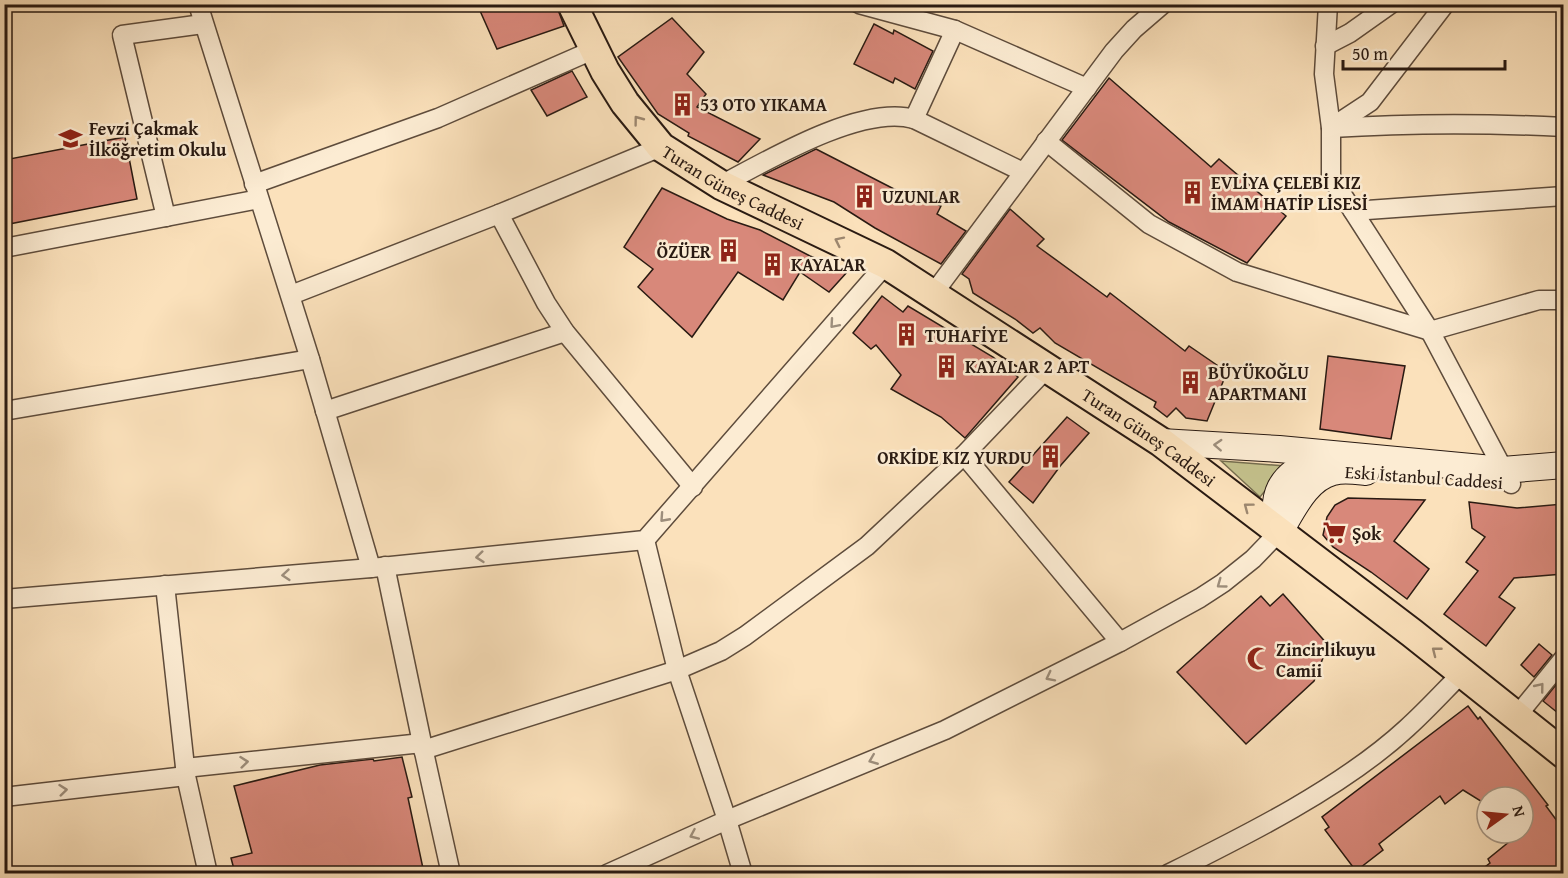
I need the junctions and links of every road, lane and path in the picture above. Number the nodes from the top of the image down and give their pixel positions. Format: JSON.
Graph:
{"nodes":[{"id":1,"x":198,"y":4,"type":"edge"},
{"id":2,"x":572,"y":4,"type":"edge"},
{"id":3,"x":859,"y":4,"type":"edge"},
{"id":4,"x":1163,"y":4,"type":"edge"},
{"id":5,"x":1328,"y":4,"type":"edge"},
{"id":6,"x":1391,"y":4,"type":"edge"},
{"id":7,"x":1445,"y":4,"type":"edge"},
{"id":8,"x":203,"y":24,"type":"junction"},
{"id":9,"x":955,"y":30,"type":"junction"},
{"id":10,"x":1325,"y":46,"type":"junction"},
{"id":11,"x":593,"y":50,"type":"junction"},
{"id":12,"x":1087,"y":88,"type":"junction"},
{"id":13,"x":914,"y":118,"type":"junction"},
{"id":14,"x":1563,"y":127,"type":"edge"},
{"id":15,"x":1330,"y":128,"type":"junction"},
{"id":16,"x":1046,"y":141,"type":"junction"},
{"id":17,"x":661,"y":147,"type":"junction"},
{"id":18,"x":1023,"y":172,"type":"junction"},
{"id":19,"x":721,"y":185,"type":"junction"},
{"id":20,"x":256,"y":192,"type":"junction"},
{"id":21,"x":1563,"y":196,"type":"edge"},
{"id":22,"x":1353,"y":211,"type":"junction"},
{"id":23,"x":499,"y":214,"type":"junction"},
{"id":24,"x":166,"y":217,"type":"junction"},
{"id":25,"x":4,"y":248,"type":"edge"},
{"id":26,"x":886,"y":264,"type":"junction"},
{"id":27,"x":933,"y":294,"type":"junction"},
{"id":28,"x":291,"y":295,"type":"junction"},
{"id":29,"x":1563,"y":300,"type":"edge"},
{"id":30,"x":1430,"y":331,"type":"junction"},
{"id":31,"x":565,"y":332,"type":"junction"},
{"id":32,"x":310,"y":359,"type":"junction"},
{"id":33,"x":1048,"y":367,"type":"junction"},
{"id":34,"x":4,"y":411,"type":"edge"},
{"id":35,"x":325,"y":411,"type":"junction"},
{"id":36,"x":1161,"y":442,"type":"junction"},
{"id":37,"x":1335,"y":454,"type":"junction"},
{"id":38,"x":964,"y":455,"type":"junction"},
{"id":39,"x":1563,"y":465,"type":"edge"},
{"id":40,"x":1507,"y":477,"type":"junction"},
{"id":41,"x":1563,"y":480,"type":"edge"},
{"id":42,"x":693,"y":487,"type":"junction"},
{"id":43,"x":1280,"y":531,"type":"junction"},
{"id":44,"x":645,"y":540,"type":"junction"},
{"id":45,"x":378,"y":567,"type":"junction"},
{"id":46,"x":165,"y":585,"type":"junction"},
{"id":47,"x":4,"y":599,"type":"edge"},
{"id":48,"x":1120,"y":642,"type":"junction"},
{"id":49,"x":1563,"y":658,"type":"edge"},
{"id":50,"x":677,"y":670,"type":"junction"},
{"id":51,"x":1463,"y":672,"type":"junction"},
{"id":52,"x":1516,"y":717,"type":"junction"},
{"id":53,"x":422,"y":746,"type":"junction"},
{"id":54,"x":1560,"y":754,"type":"edge"},
{"id":55,"x":186,"y":772,"type":"junction"},
{"id":56,"x":4,"y":797,"type":"edge"},
{"id":57,"x":727,"y":820,"type":"junction"},
{"id":58,"x":208,"y":873,"type":"edge"},
{"id":59,"x":451,"y":873,"type":"edge"},
{"id":60,"x":607,"y":873,"type":"edge"},
{"id":61,"x":743,"y":873,"type":"edge"},
{"id":62,"x":1168,"y":873,"type":"edge"}],
"edges":[{"from":1,"to":8,"type":"street"},
{"from":2,"to":11,"type":"main road","name":"Turan Güneş Caddesi"},
{"from":3,"to":9,"type":"street"},
{"from":4,"to":12,"type":"street"},
{"from":5,"to":10,"type":"street"},
{"from":6,"to":10,"type":"street"},
{"from":7,"to":15,"type":"street"},
{"from":8,"to":20,"type":"street"},
{"from":8,"to":24,"type":"street"},
{"from":9,"to":12,"type":"street"},
{"from":9,"to":13,"type":"street"},
{"from":10,"to":15,"type":"street"},
{"from":17,"to":11,"type":"main road","name":"Turan Güneş Caddesi","one_way":true},
{"from":11,"to":20,"type":"street"},
{"from":12,"to":16,"type":"street"},
{"from":13,"to":18,"type":"street"},
{"from":13,"to":19,"type":"street"},
{"from":14,"to":15,"type":"street"},
{"from":15,"to":22,"type":"street"},
{"from":16,"to":18,"type":"street"},
{"from":16,"to":30,"type":"street"},
{"from":17,"to":19,"type":"main road","name":"Turan Güneş Caddesi"},
{"from":17,"to":23,"type":"street"},
{"from":18,"to":27,"type":"street"},
{"from":26,"to":19,"type":"main road","name":"Turan Güneş Caddesi","one_way":true},
{"from":20,"to":24,"type":"street"},
{"from":20,"to":28,"type":"street"},
{"from":21,"to":22,"type":"street"},
{"from":22,"to":30,"type":"street"},
{"from":23,"to":28,"type":"street"},
{"from":23,"to":31,"type":"street"},
{"from":24,"to":25,"type":"street"},
{"from":26,"to":27,"type":"main road","name":"Turan Güneş Caddesi"},
{"from":26,"to":42,"type":"street","one_way":true},
{"from":27,"to":33,"type":"main road","name":"Turan Güneş Caddesi"},
{"from":28,"to":32,"type":"street"},
{"from":29,"to":30,"type":"street"},
{"from":30,"to":40,"type":"street"},
{"from":31,"to":35,"type":"street"},
{"from":31,"to":42,"type":"street"},
{"from":32,"to":34,"type":"street"},
{"from":32,"to":35,"type":"street"},
{"from":33,"to":36,"type":"main road","name":"Turan Güneş Caddesi"},
{"from":33,"to":38,"type":"street"},
{"from":35,"to":45,"type":"street"},
{"from":37,"to":36,"type":"main road","name":"Eski İstanbul Caddesi","one_way":true},
{"from":43,"to":36,"type":"main road","name":"Turan Güneş Caddesi","one_way":true},
{"from":37,"to":40,"type":"main road","name":"Eski İstanbul Caddesi"},
{"from":37,"to":43,"type":"main road","name":"Eski İstanbul Caddesi"},
{"from":38,"to":48,"type":"street"},
{"from":38,"to":50,"type":"street"},
{"from":39,"to":40,"type":"main road","name":"Eski İstanbul Caddesi"},
{"from":40,"to":41,"type":"main road","name":"Eski İstanbul Caddesi"},
{"from":40,"to":43,"type":"main road","name":"Eski İstanbul Caddesi"},
{"from":42,"to":44,"type":"street","one_way":true},
{"from":43,"to":48,"type":"street","one_way":true},
{"from":51,"to":43,"type":"main road","name":"Turan Güneş Caddesi","one_way":true},
{"from":44,"to":45,"type":"street","one_way":true},
{"from":44,"to":50,"type":"street"},
{"from":45,"to":46,"type":"street","one_way":true},
{"from":45,"to":53,"type":"street"},
{"from":46,"to":47,"type":"street"},
{"from":46,"to":55,"type":"street"},
{"from":48,"to":57,"type":"street","one_way":true},
{"from":52,"to":49,"type":"street","one_way":true},
{"from":50,"to":53,"type":"street"},
{"from":50,"to":57,"type":"street"},
{"from":51,"to":52,"type":"main road","name":"Turan Güneş Caddesi"},
{"from":51,"to":62,"type":"street"},
{"from":52,"to":54,"type":"main road","name":"Turan Güneş Caddesi"},
{"from":55,"to":53,"type":"street","one_way":true},
{"from":53,"to":59,"type":"street"},
{"from":56,"to":55,"type":"street","one_way":true},
{"from":55,"to":58,"type":"street"},
{"from":57,"to":60,"type":"street","one_way":true},
{"from":57,"to":61,"type":"street"}]}
